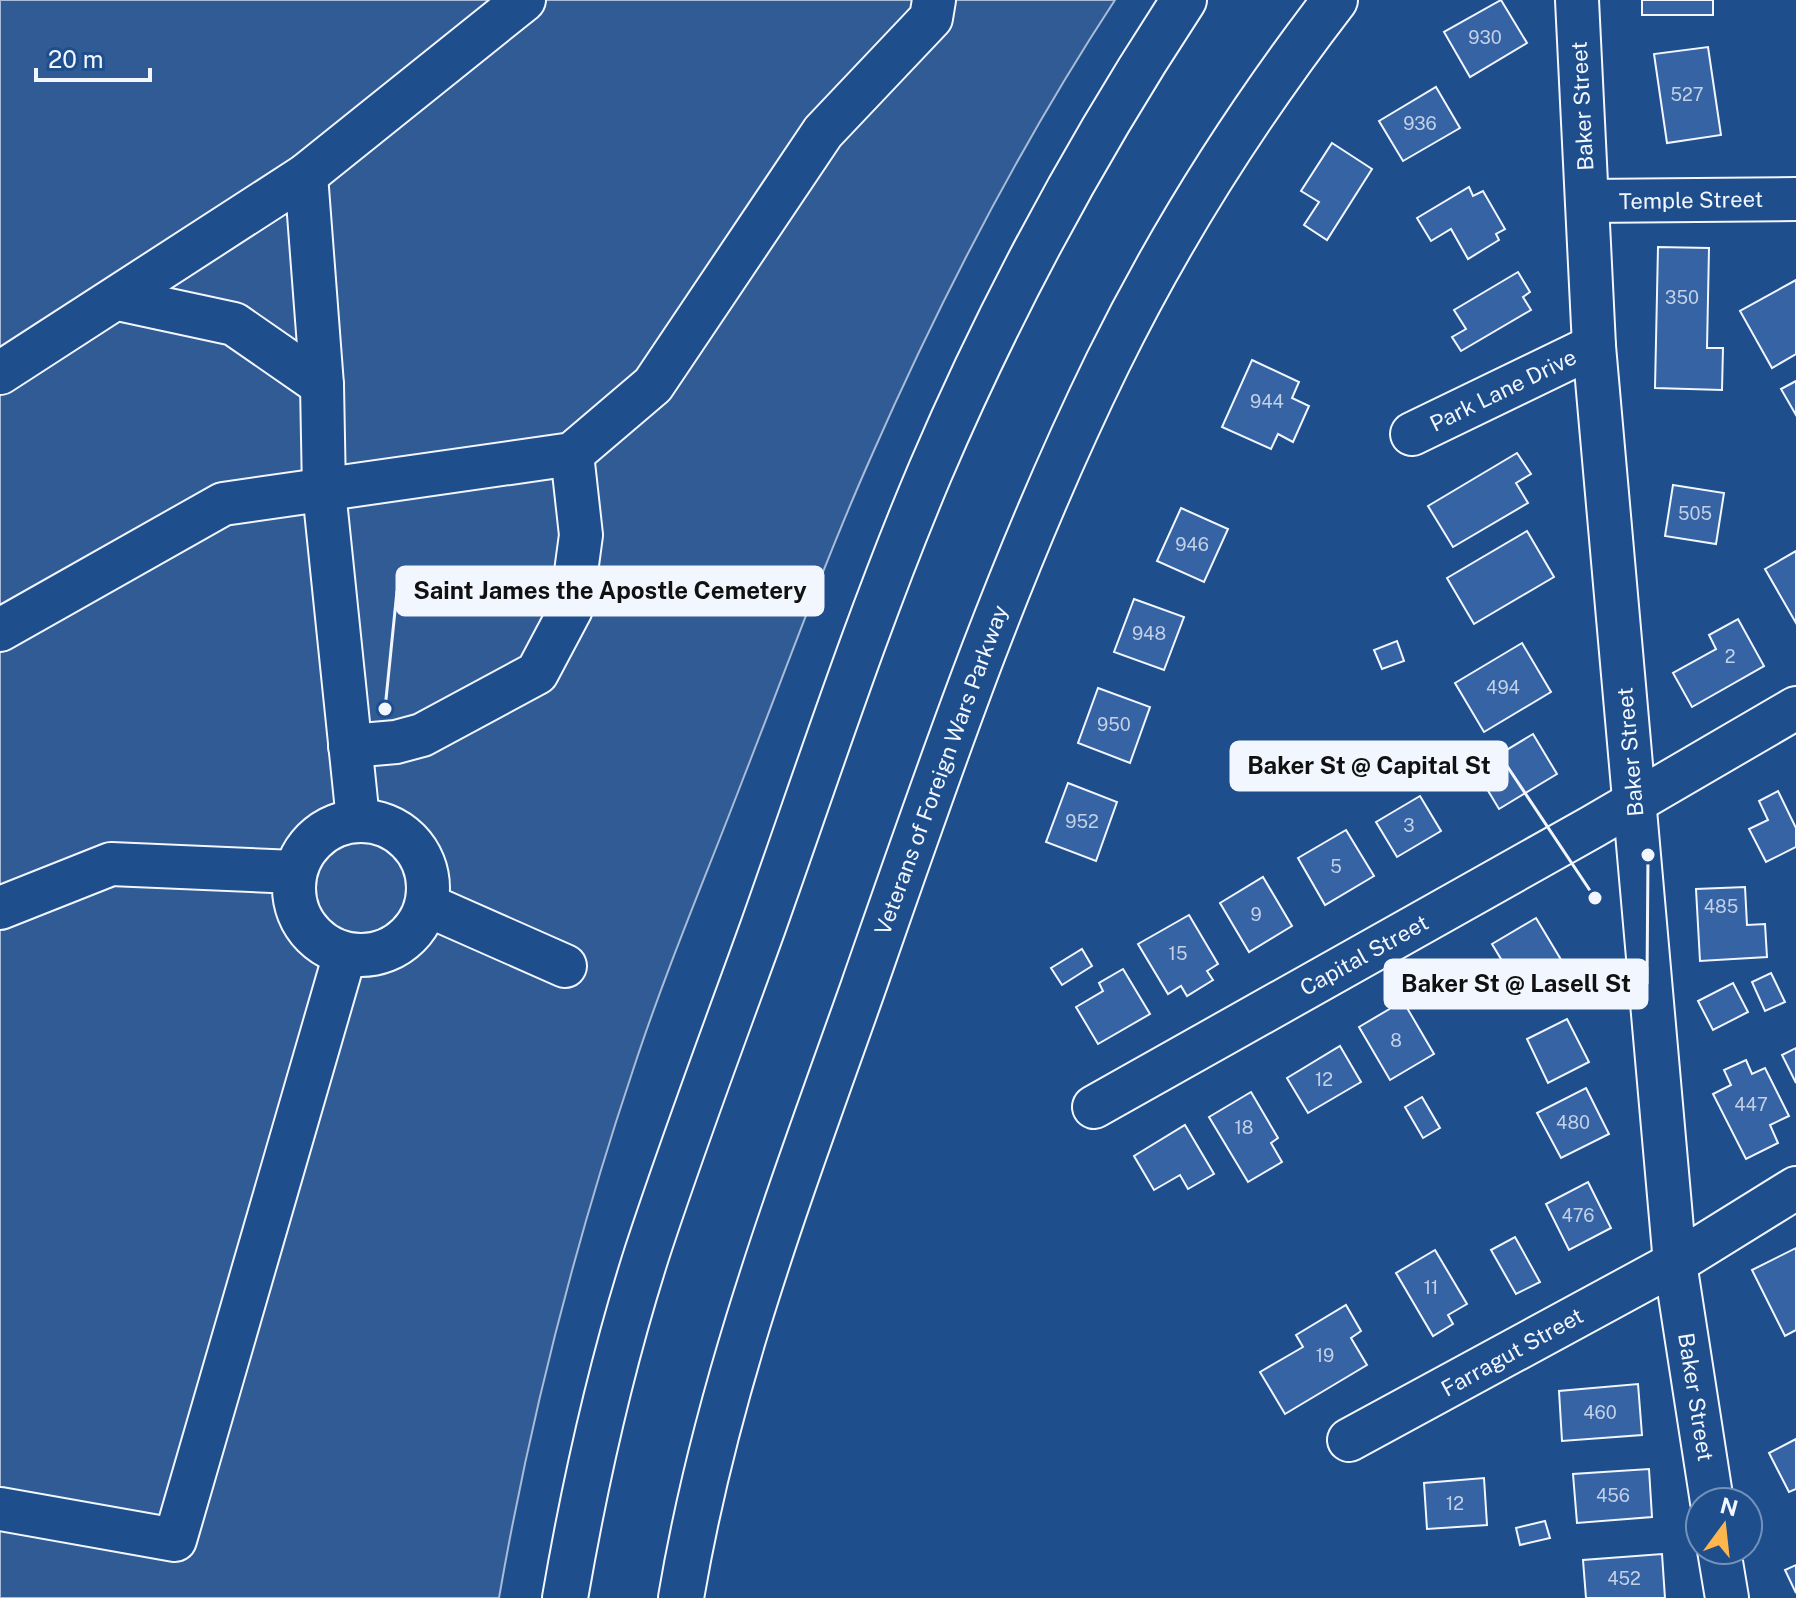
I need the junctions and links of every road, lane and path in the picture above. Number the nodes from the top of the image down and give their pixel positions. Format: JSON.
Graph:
{"nodes":[{"id":1,"x":524,"y":0,"type":"edge"},
{"id":2,"x":934,"y":0,"type":"edge"},
{"id":3,"x":1184,"y":0,"type":"edge"},
{"id":4,"x":1335,"y":0,"type":"edge"},
{"id":5,"x":1577,"y":0,"type":"edge"},
{"id":6,"x":306,"y":175,"type":"junction"},
{"id":7,"x":1796,"y":199,"type":"edge"},
{"id":8,"x":1587,"y":201,"type":"junction"},
{"id":9,"x":118,"y":299,"type":"junction"},
{"id":10,"x":1594,"y":346,"type":"junction"},
{"id":11,"x":0,"y":373,"type":"edge"},
{"id":12,"x":322,"y":385,"type":"junction"},
{"id":13,"x":1412,"y":434,"type":"dead end"},
{"id":14,"x":572,"y":454,"type":"junction"},
{"id":15,"x":324,"y":491,"type":"junction"},
{"id":16,"x":0,"y":630,"type":"edge"},
{"id":17,"x":1796,"y":708,"type":"edge"},
{"id":18,"x":350,"y":746,"type":"junction"},
{"id":19,"x":1634,"y":802,"type":"junction"},
{"id":20,"x":358,"y":820,"type":"junction"},
{"id":21,"x":295,"y":872,"type":"junction"},
{"id":22,"x":427,"y":905,"type":"junction"},
{"id":23,"x":0,"y":908,"type":"edge"},
{"id":24,"x":345,"y":954,"type":"junction"},
{"id":25,"x":565,"y":966,"type":"dead end"},
{"id":26,"x":1094,"y":1107,"type":"dead end"},
{"id":27,"x":1796,"y":1188,"type":"edge"},
{"id":28,"x":1675,"y":1263,"type":"junction"},
{"id":29,"x":1349,"y":1440,"type":"dead end"},
{"id":30,"x":1710,"y":1486,"type":"edge"},
{"id":31,"x":0,"y":1509,"type":"edge"},
{"id":32,"x":1722,"y":1566,"type":"edge"},
{"id":33,"x":565,"y":1598,"type":"edge"},
{"id":34,"x":681,"y":1598,"type":"edge"},
{"id":35,"x":1727,"y":1598,"type":"edge"}],
"edges":[{"from":1,"to":6,"type":"street"},
{"from":2,"to":14,"type":"street"},
{"from":3,"to":33,"type":"highway"},
{"from":4,"to":34,"type":"highway","name":"Veterans of Foreign Wars Parkway"},
{"from":5,"to":8,"type":"street","name":"Baker Street"},
{"from":6,"to":9,"type":"street"},
{"from":6,"to":12,"type":"street"},
{"from":7,"to":8,"type":"street","name":"Temple Street"},
{"from":8,"to":10,"type":"street","name":"Baker Street"},
{"from":9,"to":11,"type":"street"},
{"from":9,"to":12,"type":"street"},
{"from":10,"to":13,"type":"street","name":"Park Lane Drive"},
{"from":10,"to":19,"type":"street","name":"Baker Street"},
{"from":12,"to":15,"type":"street"},
{"from":14,"to":15,"type":"street"},
{"from":14,"to":18,"type":"street"},
{"from":15,"to":16,"type":"street"},
{"from":15,"to":18,"type":"street"},
{"from":17,"to":19,"type":"street","name":"Capital Street"},
{"from":18,"to":20,"type":"street"},
{"from":19,"to":26,"type":"street","name":"Capital Street"},
{"from":19,"to":28,"type":"street","name":"Baker Street"},
{"from":20,"to":21,"type":"street"},
{"from":20,"to":22,"type":"street"},
{"from":21,"to":23,"type":"street"},
{"from":21,"to":24,"type":"street"},
{"from":22,"to":24,"type":"street"},
{"from":22,"to":25,"type":"street"},
{"from":24,"to":31,"type":"street"},
{"from":27,"to":28,"type":"street","name":"Farragut Street"},
{"from":28,"to":29,"type":"street","name":"Farragut Street"},
{"from":28,"to":30,"type":"street","name":"Baker Street"},
{"from":32,"to":35,"type":"street"}]}
